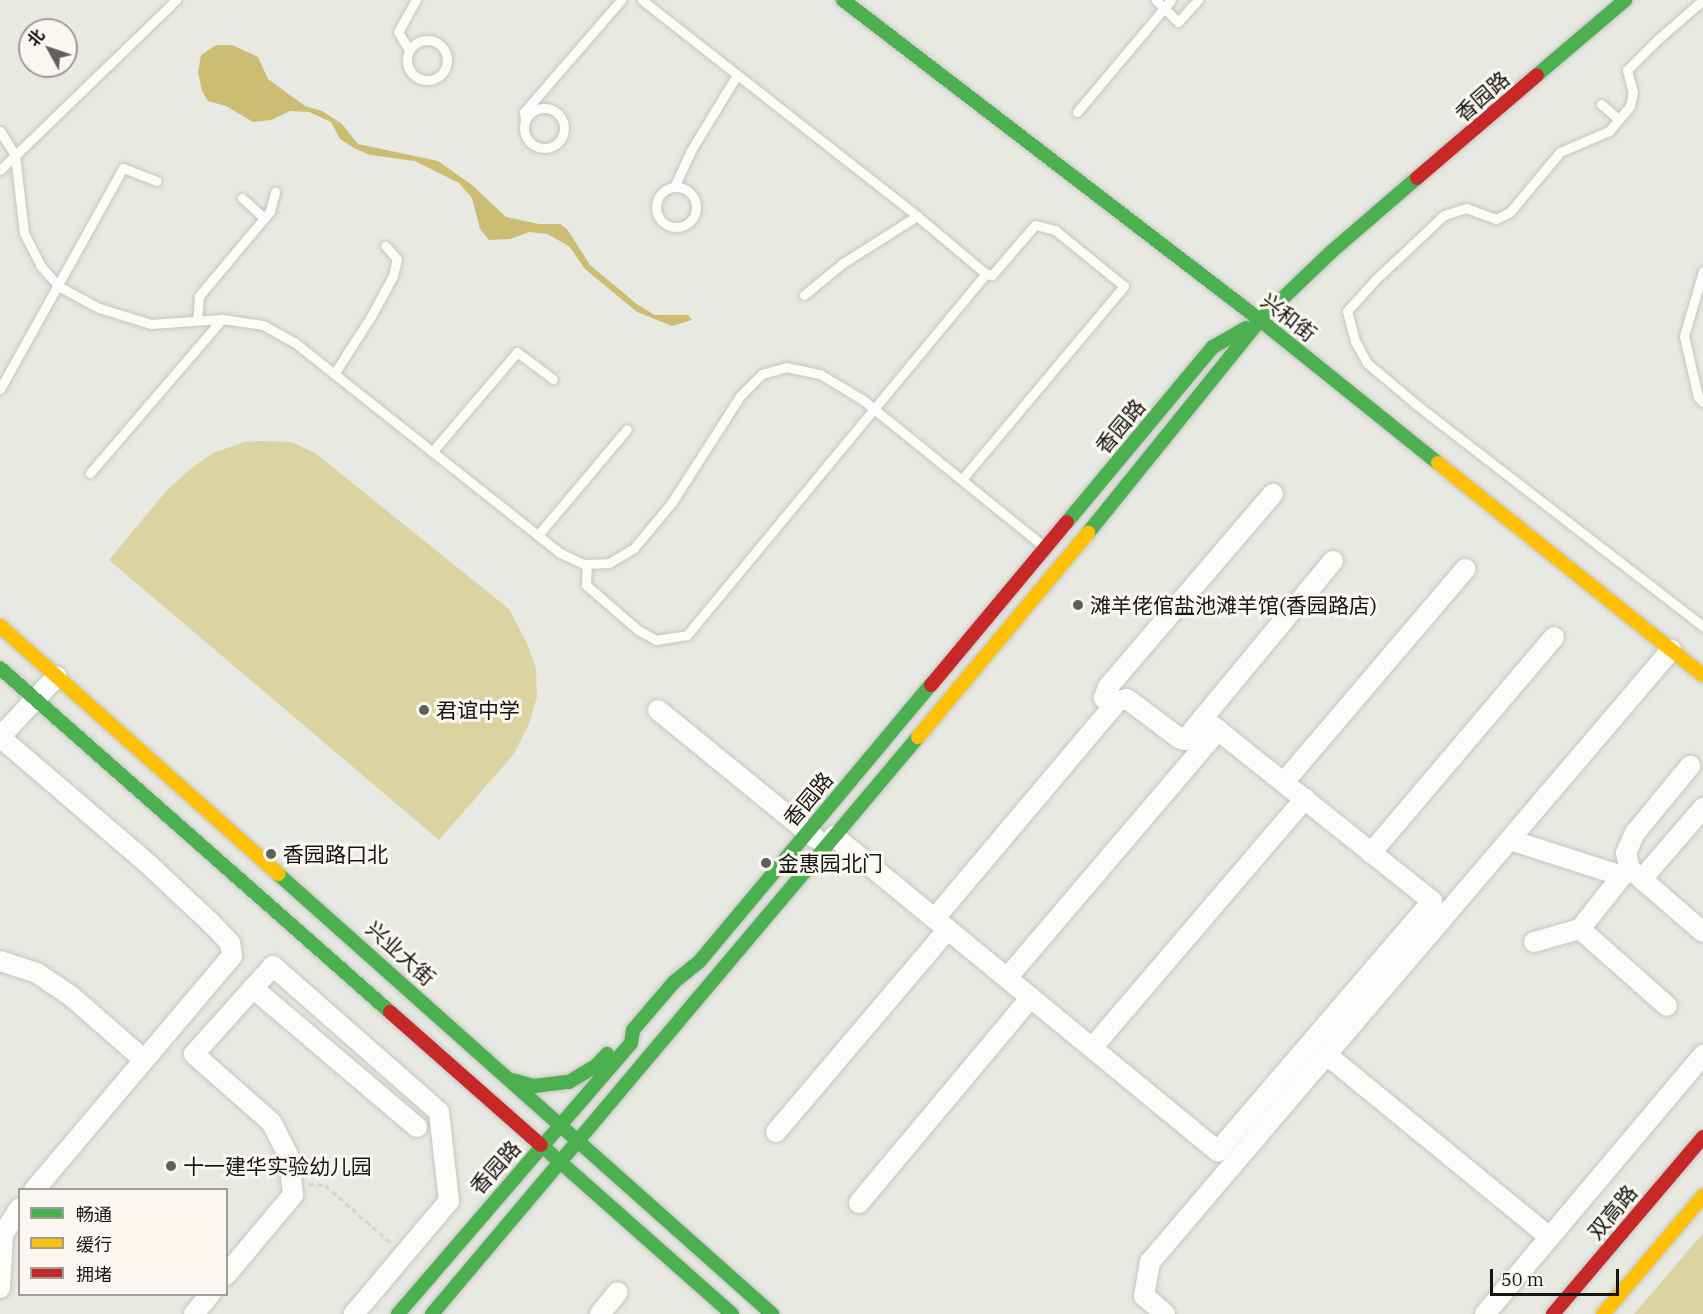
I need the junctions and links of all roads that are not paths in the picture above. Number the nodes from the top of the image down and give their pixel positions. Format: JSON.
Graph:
{"nodes":[{"id":1,"x":176,"y":0,"type":"edge"},
{"id":2,"x":416,"y":0,"type":"edge"},
{"id":3,"x":621,"y":0,"type":"edge"},
{"id":4,"x":642,"y":0,"type":"edge"},
{"id":5,"x":843,"y":0,"type":"edge"},
{"id":6,"x":1156,"y":0,"type":"edge"},
{"id":7,"x":1198,"y":0,"type":"edge"},
{"id":8,"x":1624,"y":0,"type":"edge"},
{"id":9,"x":1703,"y":0,"type":"edge"},
{"id":10,"x":1168,"y":4,"type":"edge"},
{"id":11,"x":409,"y":50,"type":"junction"},
{"id":12,"x":737,"y":75,"type":"junction"},
{"id":13,"x":1601,"y":104,"type":"dead end"},
{"id":14,"x":1077,"y":112,"type":"dead end"},
{"id":15,"x":1617,"y":118,"type":"junction"},
{"id":16,"x":525,"y":121,"type":"junction"},
{"id":17,"x":0,"y":131,"type":"edge"},
{"id":18,"x":15,"y":155,"type":"junction"},
{"id":19,"x":0,"y":170,"type":"edge"},
{"id":20,"x":157,"y":181,"type":"dead end"},
{"id":21,"x":674,"y":187,"type":"junction"},
{"id":22,"x":275,"y":192,"type":"dead end"},
{"id":23,"x":242,"y":198,"type":"dead end"},
{"id":24,"x":916,"y":216,"type":"junction"},
{"id":25,"x":264,"y":218,"type":"junction"},
{"id":26,"x":385,"y":245,"type":"dead end"},
{"id":27,"x":1703,"y":271,"type":"edge"},
{"id":28,"x":986,"y":274,"type":"junction"},
{"id":29,"x":58,"y":286,"type":"junction"},
{"id":30,"x":804,"y":295,"type":"dead end"},
{"id":31,"x":222,"y":319,"type":"junction"},
{"id":32,"x":197,"y":320,"type":"junction"},
{"id":33,"x":1260,"y":320,"type":"junction"},
{"id":34,"x":334,"y":374,"type":"junction"},
{"id":35,"x":554,"y":379,"type":"dead end"},
{"id":36,"x":0,"y":389,"type":"edge"},
{"id":37,"x":1703,"y":402,"type":"edge"},
{"id":38,"x":873,"y":408,"type":"junction"},
{"id":39,"x":627,"y":429,"type":"dead end"},
{"id":40,"x":432,"y":452,"type":"junction"},
{"id":41,"x":90,"y":473,"type":"dead end"},
{"id":42,"x":962,"y":480,"type":"junction"},
{"id":43,"x":1273,"y":494,"type":"dead end"},
{"id":44,"x":538,"y":535,"type":"junction"},
{"id":45,"x":1333,"y":561,"type":"dead end"},
{"id":46,"x":1064,"y":563,"type":"junction"},
{"id":47,"x":587,"y":564,"type":"junction"},
{"id":48,"x":1466,"y":569,"type":"dead end"},
{"id":49,"x":0,"y":626,"type":"edge"},
{"id":50,"x":1703,"y":626,"type":"edge"},
{"id":51,"x":1554,"y":637,"type":"dead end"},
{"id":52,"x":1671,"y":650,"type":"junction"},
{"id":53,"x":31,"y":653,"type":"junction"},
{"id":54,"x":1703,"y":675,"type":"edge"},
{"id":55,"x":57,"y":676,"type":"junction"},
{"id":56,"x":3,"y":677,"type":"edge"},
{"id":57,"x":35,"y":699,"type":"junction"},
{"id":58,"x":1113,"y":707,"type":"junction"},
{"id":59,"x":658,"y":710,"type":"dead end"},
{"id":60,"x":1211,"y":724,"type":"junction"},
{"id":61,"x":0,"y":737,"type":"edge"},
{"id":62,"x":1690,"y":766,"type":"dead end"},
{"id":63,"x":1284,"y":782,"type":"junction"},
{"id":64,"x":1305,"y":799,"type":"junction"},
{"id":65,"x":1703,"y":808,"type":"edge"},
{"id":66,"x":808,"y":832,"type":"junction"},
{"id":67,"x":1510,"y":840,"type":"junction"},
{"id":68,"x":830,"y":841,"type":"junction"},
{"id":69,"x":1371,"y":853,"type":"junction"},
{"id":70,"x":1631,"y":875,"type":"junction"},
{"id":71,"x":941,"y":924,"type":"junction"},
{"id":72,"x":1580,"y":929,"type":"junction"},
{"id":73,"x":1703,"y":932,"type":"edge"},
{"id":74,"x":1534,"y":942,"type":"dead end"},
{"id":75,"x":0,"y":961,"type":"edge"},
{"id":76,"x":1007,"y":978,"type":"junction"},
{"id":77,"x":253,"y":988,"type":"junction"},
{"id":78,"x":1031,"y":997,"type":"junction"},
{"id":79,"x":1667,"y":1006,"type":"dead end"},
{"id":80,"x":633,"y":1030,"type":"junction"},
{"id":81,"x":1092,"y":1048,"type":"junction"},
{"id":82,"x":1326,"y":1055,"type":"junction"},
{"id":83,"x":1703,"y":1055,"type":"edge"},
{"id":84,"x":144,"y":1060,"type":"junction"},
{"id":85,"x":511,"y":1079,"type":"junction"},
{"id":86,"x":562,"y":1125,"type":"junction"},
{"id":87,"x":417,"y":1127,"type":"dead end"},
{"id":88,"x":776,"y":1132,"type":"dead end"},
{"id":89,"x":1703,"y":1137,"type":"edge"},
{"id":90,"x":579,"y":1140,"type":"junction"},
{"id":91,"x":542,"y":1147,"type":"junction"},
{"id":92,"x":560,"y":1163,"type":"junction"},
{"id":93,"x":36,"y":1188,"type":"edge"},
{"id":94,"x":1703,"y":1196,"type":"edge"},
{"id":95,"x":859,"y":1203,"type":"dead end"},
{"id":96,"x":18,"y":1211,"type":"edge"},
{"id":97,"x":1550,"y":1237,"type":"junction"},
{"id":98,"x":228,"y":1273,"type":"edge"},
{"id":99,"x":0,"y":1288,"type":"edge"},
{"id":100,"x":618,"y":1292,"type":"dead end"},
{"id":101,"x":208,"y":1296,"type":"edge"},
{"id":102,"x":194,"y":1314,"type":"edge"},
{"id":103,"x":354,"y":1314,"type":"edge"},
{"id":104,"x":398,"y":1314,"type":"edge"},
{"id":105,"x":432,"y":1314,"type":"edge"},
{"id":106,"x":600,"y":1314,"type":"edge"},
{"id":107,"x":732,"y":1314,"type":"edge"},
{"id":108,"x":772,"y":1314,"type":"edge"},
{"id":109,"x":1166,"y":1314,"type":"edge"},
{"id":110,"x":1485,"y":1314,"type":"edge"},
{"id":111,"x":1553,"y":1314,"type":"edge"},
{"id":112,"x":1603,"y":1314,"type":"edge"}],
"edges":[{"from":1,"to":18,"type":"lane"},
{"from":2,"to":11,"type":"lane"},
{"from":3,"to":16,"type":"lane"},
{"from":4,"to":12,"type":"lane"},
{"from":5,"to":33,"type":"street","name":"兴和街"},
{"from":6,"to":10,"type":"lane"},
{"from":7,"to":10,"type":"lane"},
{"from":8,"to":33,"type":"street","name":"香园路"},
{"from":9,"to":15,"type":"lane"},
{"from":10,"to":14,"type":"lane"},
{"from":11,"to":11,"type":"lane"},
{"from":12,"to":21,"type":"lane"},
{"from":12,"to":24,"type":"lane"},
{"from":13,"to":15,"type":"lane"},
{"from":15,"to":50,"type":"lane"},
{"from":16,"to":16,"type":"lane"},
{"from":17,"to":18,"type":"lane"},
{"from":18,"to":19,"type":"lane"},
{"from":18,"to":29,"type":"lane"},
{"from":20,"to":29,"type":"lane"},
{"from":21,"to":21,"type":"lane"},
{"from":22,"to":25,"type":"lane"},
{"from":23,"to":25,"type":"lane"},
{"from":24,"to":28,"type":"lane"},
{"from":24,"to":30,"type":"lane"},
{"from":25,"to":32,"type":"lane"},
{"from":26,"to":34,"type":"lane"},
{"from":27,"to":37,"type":"lane"},
{"from":28,"to":38,"type":"lane"},
{"from":28,"to":42,"type":"lane"},
{"from":29,"to":32,"type":"lane"},
{"from":29,"to":36,"type":"lane"},
{"from":31,"to":32,"type":"lane"},
{"from":31,"to":34,"type":"lane"},
{"from":31,"to":41,"type":"lane"},
{"from":33,"to":46,"type":"street","name":"香园路"},
{"from":33,"to":52,"type":"street","name":"兴和街"},
{"from":33,"to":66,"type":"street","name":"香园路"},
{"from":34,"to":40,"type":"lane"},
{"from":35,"to":40,"type":"lane"},
{"from":38,"to":42,"type":"lane"},
{"from":38,"to":47,"type":"lane"},
{"from":38,"to":47,"type":"lane"},
{"from":39,"to":44,"type":"lane"},
{"from":40,"to":44,"type":"lane"},
{"from":42,"to":46,"type":"lane"},
{"from":43,"to":58,"type":"street"},
{"from":44,"to":47,"type":"lane"},
{"from":45,"to":60,"type":"street"},
{"from":46,"to":68,"type":"street","name":"香园路"},
{"from":48,"to":63,"type":"street"},
{"from":49,"to":53,"type":"street","name":"兴业大街"},
{"from":51,"to":69,"type":"street"},
{"from":52,"to":54,"type":"street","name":"兴和街"},
{"from":52,"to":67,"type":"street"},
{"from":53,"to":55,"type":"street","name":"兴业大街"},
{"from":53,"to":56,"type":"street"},
{"from":55,"to":57,"type":"street"},
{"from":55,"to":85,"type":"street","name":"兴业大街"},
{"from":56,"to":57,"type":"street"},
{"from":57,"to":61,"type":"street"},
{"from":57,"to":91,"type":"street"},
{"from":58,"to":60,"type":"street"},
{"from":58,"to":71,"type":"street"},
{"from":59,"to":66,"type":"street"},
{"from":60,"to":63,"type":"street"},
{"from":60,"to":76,"type":"street"},
{"from":61,"to":84,"type":"street"},
{"from":62,"to":70,"type":"street"},
{"from":63,"to":64,"type":"street"},
{"from":64,"to":69,"type":"street"},
{"from":64,"to":81,"type":"street"},
{"from":65,"to":70,"type":"street"},
{"from":66,"to":68,"type":"street"},
{"from":66,"to":80,"type":"street","name":"香园路"},
{"from":67,"to":70,"type":"street"},
{"from":67,"to":82,"type":"street"},
{"from":68,"to":71,"type":"street"},
{"from":68,"to":90,"type":"street","name":"香园路"},
{"from":69,"to":81,"type":"street"},
{"from":70,"to":72,"type":"street"},
{"from":70,"to":73,"type":"street"},
{"from":71,"to":76,"type":"street"},
{"from":71,"to":88,"type":"street"},
{"from":72,"to":74,"type":"street"},
{"from":72,"to":79,"type":"street"},
{"from":75,"to":84,"type":"street"},
{"from":76,"to":78,"type":"street"},
{"from":77,"to":87,"type":"street"},
{"from":77,"to":98,"type":"street"},
{"from":77,"to":103,"type":"street"},
{"from":78,"to":81,"type":"street"},
{"from":78,"to":95,"type":"street"},
{"from":80,"to":85,"type":"street"},
{"from":80,"to":86,"type":"street","name":"香园路"},
{"from":82,"to":97,"type":"street"},
{"from":82,"to":109,"type":"street"},
{"from":83,"to":97,"type":"street"},
{"from":84,"to":93,"type":"street"},
{"from":85,"to":86,"type":"street","name":"兴业大街"},
{"from":86,"to":90,"type":"street","name":"兴业大街"},
{"from":86,"to":91,"type":"street","name":"香园路"},
{"from":89,"to":111,"type":"street","name":"双高路"},
{"from":90,"to":92,"type":"street","name":"香园路"},
{"from":90,"to":108,"type":"street","name":"兴业大街"},
{"from":91,"to":92,"type":"street"},
{"from":91,"to":104,"type":"street","name":"香园路"},
{"from":92,"to":105,"type":"street","name":"香园路"},
{"from":92,"to":107,"type":"street"},
{"from":94,"to":112,"type":"street"},
{"from":96,"to":99,"type":"street"},
{"from":97,"to":110,"type":"street"},
{"from":100,"to":106,"type":"street"},
{"from":101,"to":102,"type":"street"}]}
